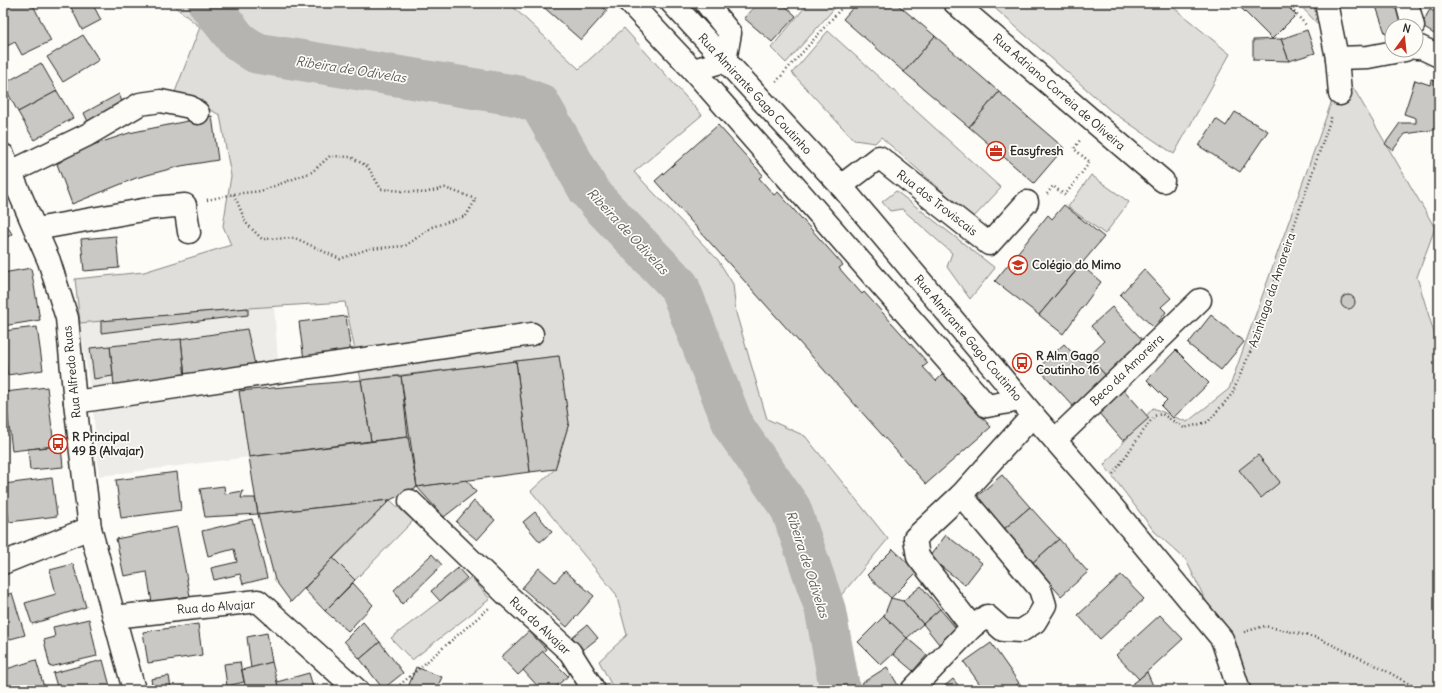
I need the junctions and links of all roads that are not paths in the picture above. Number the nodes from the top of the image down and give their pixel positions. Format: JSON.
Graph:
{"nodes":[{"id":1,"x":630,"y":3,"type":"edge"},
{"id":2,"x":672,"y":3,"type":"edge"},
{"id":3,"x":706,"y":3,"type":"edge"},
{"id":4,"x":955,"y":3,"type":"edge"},
{"id":5,"x":1326,"y":3,"type":"edge"},
{"id":6,"x":1406,"y":3,"type":"edge"},
{"id":7,"x":1411,"y":18,"type":"edge"},
{"id":8,"x":1384,"y":54,"type":"edge"},
{"id":9,"x":1337,"y":58,"type":"junction"},
{"id":10,"x":725,"y":61,"type":"junction"},
{"id":11,"x":693,"y":70,"type":"junction"},
{"id":12,"x":1340,"y":94,"type":"road end"},
{"id":13,"x":198,"y":113,"type":"dead end"},
{"id":14,"x":7,"y":163,"type":"edge"},
{"id":15,"x":1163,"y":181,"type":"dead end"},
{"id":16,"x":841,"y":186,"type":"junction"},
{"id":17,"x":1027,"y":202,"type":"road end"},
{"id":18,"x":36,"y":229,"type":"junction"},
{"id":19,"x":189,"y":232,"type":"dead end"},
{"id":20,"x":1200,"y":300,"type":"dead end"},
{"id":21,"x":532,"y":334,"type":"dead end"},
{"id":22,"x":75,"y":402,"type":"junction"},
{"id":23,"x":1027,"y":408,"type":"junction"},
{"id":24,"x":1055,"y":440,"type":"junction"},
{"id":25,"x":961,"y":495,"type":"junction"},
{"id":26,"x":410,"y":501,"type":"dead end"},
{"id":27,"x":90,"y":528,"type":"junction"},
{"id":28,"x":3,"y":563,"type":"edge"},
{"id":29,"x":114,"y":616,"type":"junction"},
{"id":30,"x":972,"y":627,"type":"junction"},
{"id":31,"x":134,"y":690,"type":"edge"},
{"id":32,"x":357,"y":690,"type":"edge"},
{"id":33,"x":594,"y":690,"type":"edge"},
{"id":34,"x":912,"y":690,"type":"edge"},
{"id":35,"x":1239,"y":690,"type":"edge"}],
"edges":[{"from":1,"to":11,"type":"street"},
{"from":2,"to":10,"type":"street","name":"Rua Almirante Gago Coutinho"},
{"from":3,"to":10,"type":"street"},
{"from":4,"to":15,"type":"street","name":"Rua Adriano Correia de Oliveira"},
{"from":5,"to":9,"type":"street"},
{"from":6,"to":7,"type":"street"},
{"from":8,"to":9,"type":"street"},
{"from":9,"to":12,"type":"street"},
{"from":10,"to":11,"type":"street"},
{"from":10,"to":16,"type":"street","name":"Rua Almirante Gago Coutinho"},
{"from":11,"to":23,"type":"street"},
{"from":13,"to":14,"type":"street"},
{"from":14,"to":18,"type":"street","name":"Rua Alfredo Ruas"},
{"from":16,"to":17,"type":"street","name":"Rua dos Troviscais"},
{"from":16,"to":23,"type":"street","name":"Rua Almirante Gago Coutinho"},
{"from":18,"to":19,"type":"street"},
{"from":18,"to":22,"type":"street","name":"Rua Alfredo Ruas"},
{"from":20,"to":24,"type":"street","name":"Beco da Amoreira"},
{"from":21,"to":22,"type":"street"},
{"from":22,"to":27,"type":"street","name":"Rua Alfredo Ruas"},
{"from":23,"to":24,"type":"street","name":"Rua Almirante Gago Coutinho"},
{"from":23,"to":25,"type":"street"},
{"from":24,"to":35,"type":"street","name":"Rua Almirante Gago Coutinho"},
{"from":25,"to":30,"type":"street"},
{"from":25,"to":30,"type":"street"},
{"from":26,"to":33,"type":"street","name":"Rua do Alvajar"},
{"from":27,"to":28,"type":"street"},
{"from":27,"to":29,"type":"street","name":"Rua Alfredo Ruas"},
{"from":29,"to":31,"type":"street","name":"Rua Alfredo Ruas"},
{"from":29,"to":32,"type":"street","name":"Rua do Alvajar"},
{"from":30,"to":34,"type":"street"}]}
